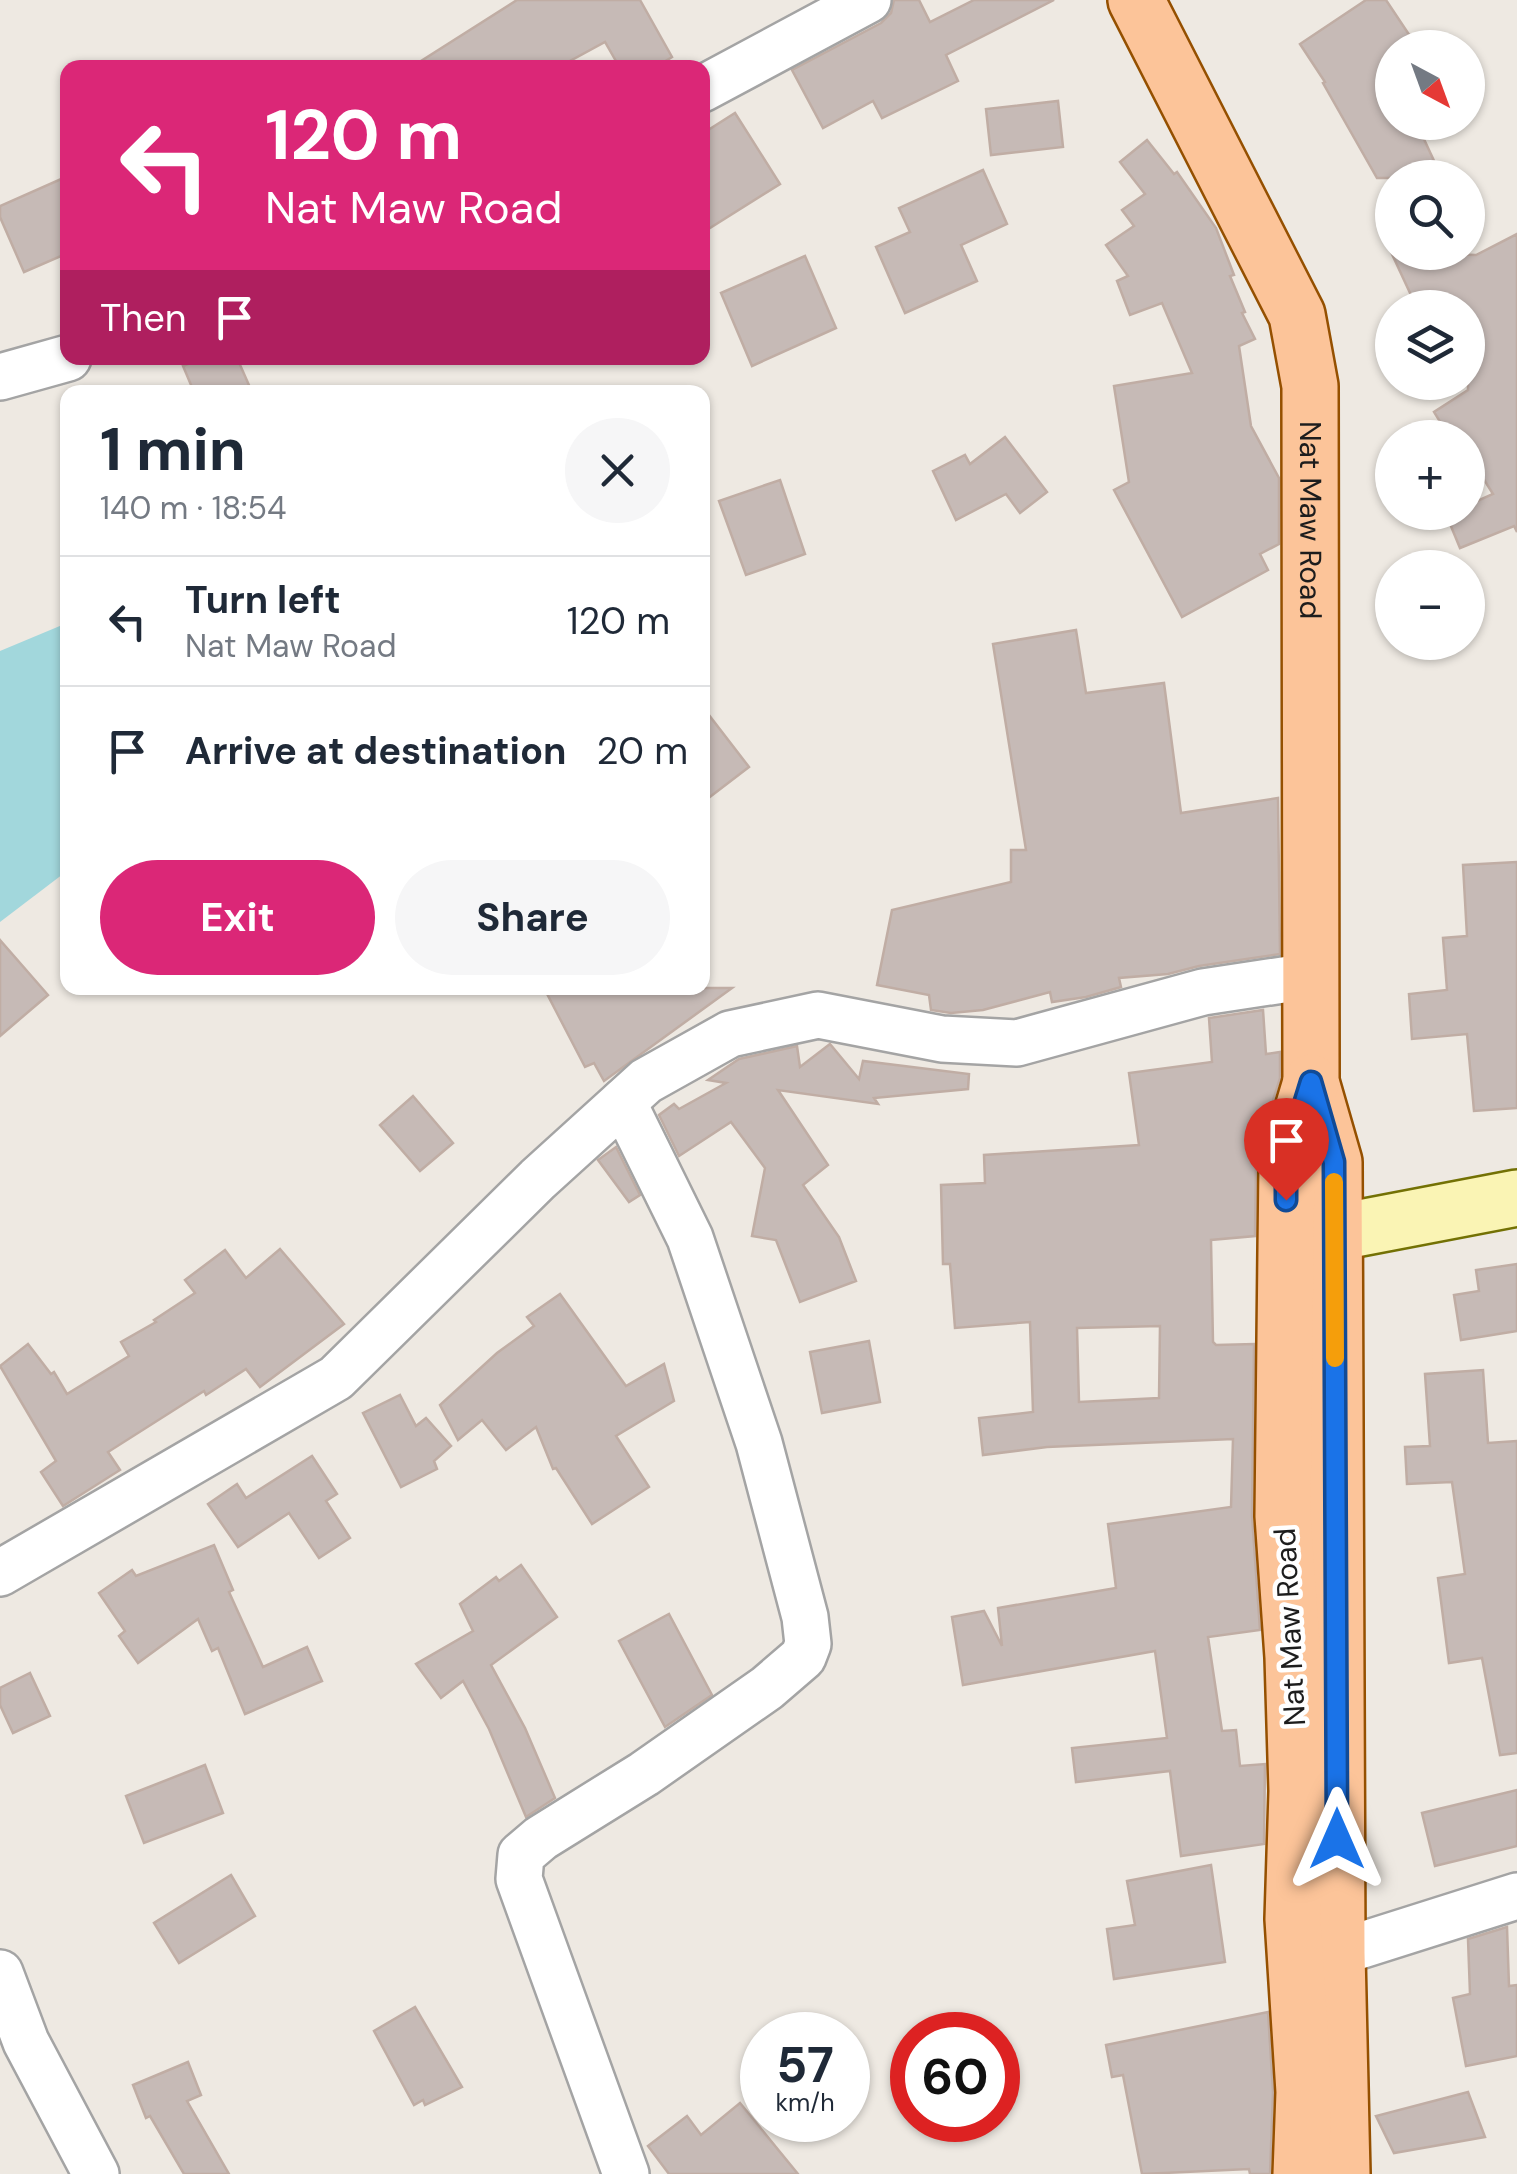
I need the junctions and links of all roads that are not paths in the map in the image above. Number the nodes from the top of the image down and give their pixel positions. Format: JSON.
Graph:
{"nodes":[{"id":1,"x":868,"y":0,"type":"edge"},
{"id":2,"x":1136,"y":0,"type":"edge"},
{"id":3,"x":710,"y":85,"type":"edge"},
{"id":4,"x":60,"y":360,"type":"edge"},
{"id":5,"x":0,"y":377,"type":"edge"},
{"id":6,"x":1309,"y":976,"type":"junction"},
{"id":7,"x":624,"y":1102,"type":"junction"},
{"id":8,"x":1517,"y":1198,"type":"edge"},
{"id":9,"x":1310,"y":1235,"type":"junction"},
{"id":10,"x":0,"y":1573,"type":"edge"},
{"id":11,"x":1517,"y":1896,"type":"edge"},
{"id":12,"x":1338,"y":1953,"type":"junction"},
{"id":13,"x":0,"y":1973,"type":"edge"},
{"id":14,"x":13,"y":2046,"type":"edge"},
{"id":15,"x":96,"y":2174,"type":"edge"},
{"id":16,"x":626,"y":2174,"type":"edge"},
{"id":17,"x":1301,"y":2174,"type":"edge"},
{"id":18,"x":1342,"y":2174,"type":"edge"}],
"edges":[{"from":1,"to":3,"type":"street"},
{"from":2,"to":6,"type":"main road","name":"Nat Maw Road"},
{"from":4,"to":5,"type":"street"},
{"from":6,"to":7,"type":"street"},
{"from":6,"to":9,"type":"main road","name":"Nat Maw Road"},
{"from":7,"to":10,"type":"street"},
{"from":7,"to":16,"type":"street"},
{"from":8,"to":9,"type":"main road"},
{"from":9,"to":12,"type":"main road","name":"Nat Maw Road"},
{"from":9,"to":17,"type":"main road","name":"Nat Maw Road"},
{"from":11,"to":12,"type":"street"},
{"from":12,"to":18,"type":"main road","name":"Nat Maw Road"},
{"from":13,"to":14,"type":"street"},
{"from":14,"to":15,"type":"street"}]}
